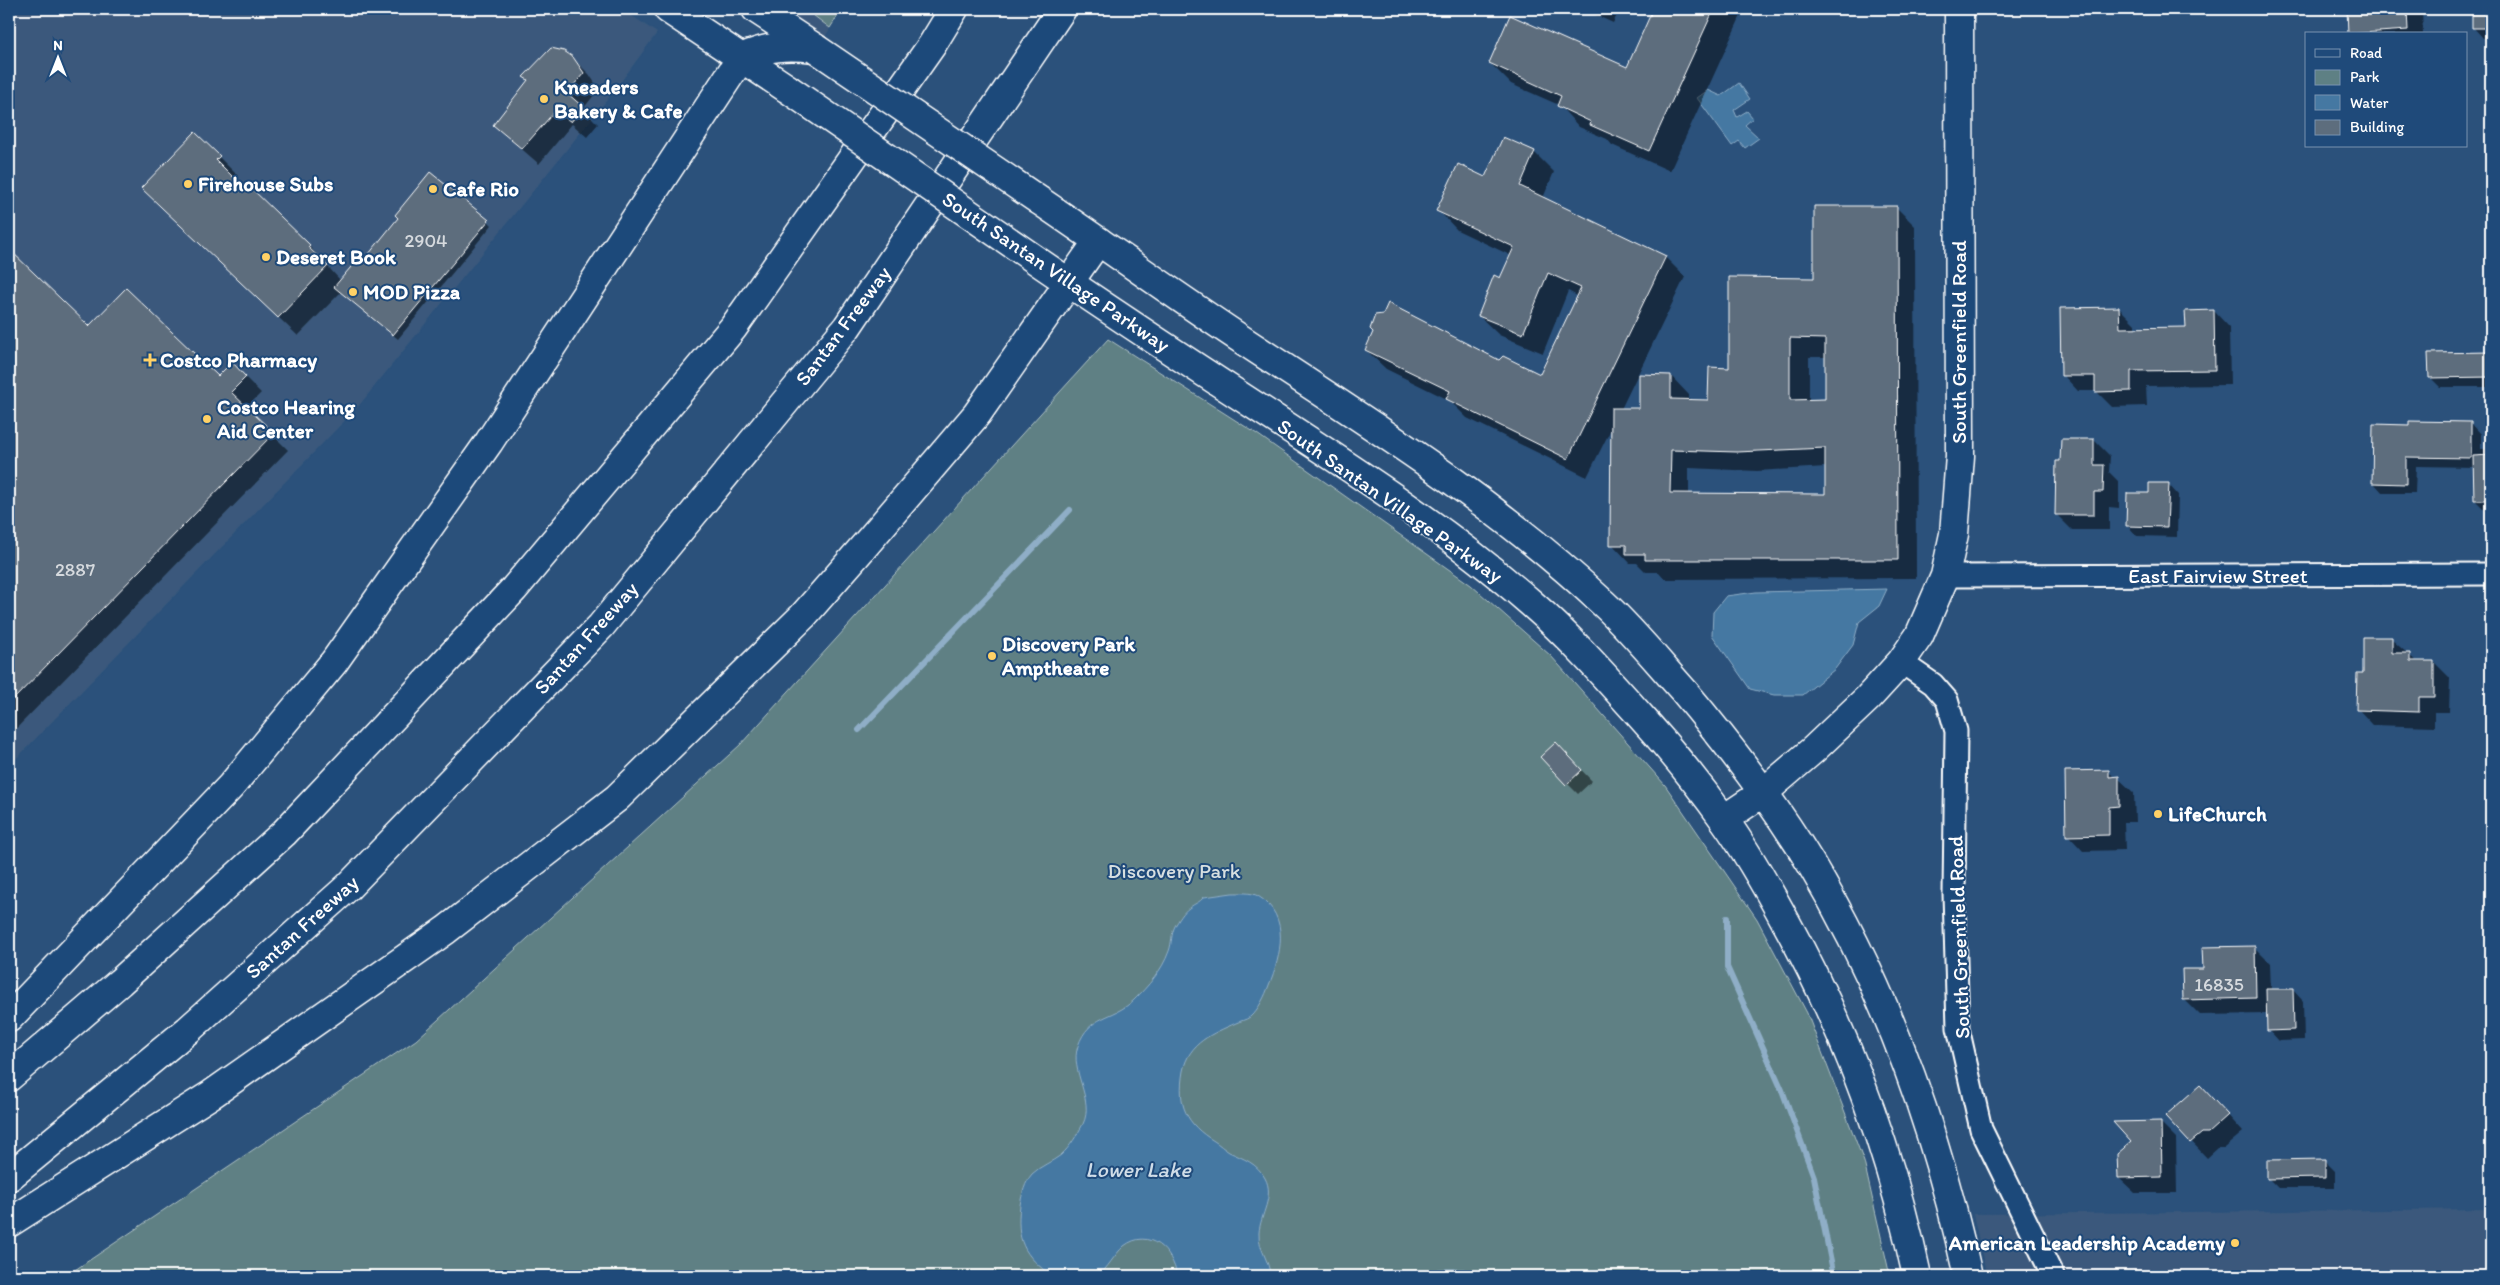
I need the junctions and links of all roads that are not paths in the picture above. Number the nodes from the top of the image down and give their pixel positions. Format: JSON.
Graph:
{"nodes":[{"id":1,"x":668,"y":9,"type":"edge"},
{"id":2,"x":756,"y":9,"type":"edge"},
{"id":3,"x":954,"y":9,"type":"edge"},
{"id":4,"x":1062,"y":9,"type":"edge"},
{"id":5,"x":1959,"y":9,"type":"edge"},
{"id":6,"x":815,"y":48,"type":"junction"},
{"id":7,"x":741,"y":58,"type":"junction"},
{"id":8,"x":1098,"y":241,"type":"junction"},
{"id":9,"x":1069,"y":283,"type":"junction"},
{"id":10,"x":2491,"y":574,"type":"edge"},
{"id":11,"x":1945,"y":576,"type":"junction"},
{"id":12,"x":1901,"y":662,"type":"junction"},
{"id":13,"x":1764,"y":792,"type":"junction"},
{"id":14,"x":1724,"y":819,"type":"junction"},
{"id":15,"x":9,"y":1018,"type":"edge"},
{"id":16,"x":9,"y":1077,"type":"edge"},
{"id":17,"x":9,"y":1177,"type":"edge"},
{"id":18,"x":9,"y":1223,"type":"edge"},
{"id":19,"x":1917,"y":1276,"type":"edge"},
{"id":20,"x":1968,"y":1276,"type":"edge"},
{"id":21,"x":2053,"y":1276,"type":"edge"}],
"edges":[{"from":1,"to":7,"type":"main road","name":"South Santan Village Parkway"},
{"from":2,"to":6,"type":"main road"},
{"from":3,"to":16,"type":"main road"},
{"from":4,"to":17,"type":"main road","name":"Santan Freeway"},
{"from":5,"to":11,"type":"main road","name":"South Greenfield Road"},
{"from":6,"to":7,"type":"main road"},
{"from":6,"to":8,"type":"main road","bridge":true},
{"from":7,"to":9,"type":"main road","name":"South Santan Village Parkway","bridge":true},
{"from":7,"to":15,"type":"main road"},
{"from":8,"to":9,"type":"main road"},
{"from":8,"to":13,"type":"main road"},
{"from":9,"to":14,"type":"main road","name":"South Santan Village Parkway"},
{"from":9,"to":18,"type":"main road"},
{"from":10,"to":11,"type":"street","name":"East Fairview Street"},
{"from":11,"to":12,"type":"main road","name":"South Greenfield Road"},
{"from":12,"to":13,"type":"main road","name":"South Greenfield Road"},
{"from":12,"to":21,"type":"street","name":"South Greenfield Road"},
{"from":13,"to":14,"type":"main road","name":"South Greenfield Road"},
{"from":13,"to":20,"type":"main road"},
{"from":14,"to":19,"type":"main road","name":"South Santan Village Parkway"}]}
